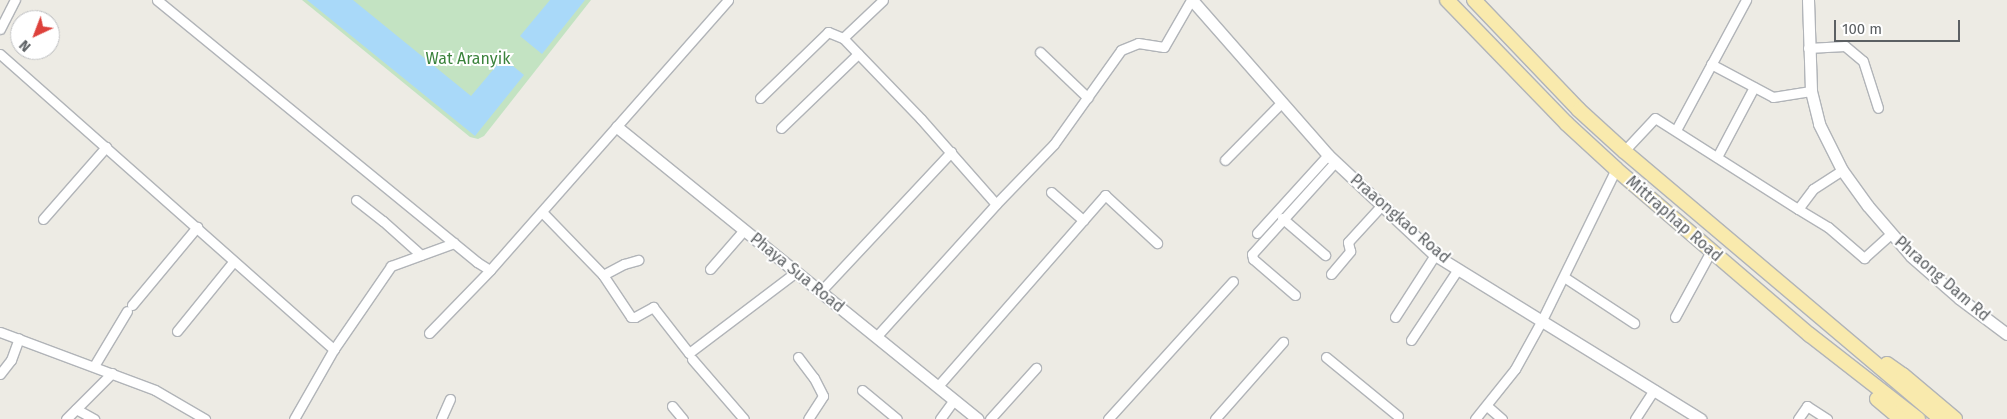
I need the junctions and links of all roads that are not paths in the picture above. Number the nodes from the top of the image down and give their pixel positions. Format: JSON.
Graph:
{"nodes":[{"id":1,"x":15,"y":0,"type":"edge"},
{"id":2,"x":157,"y":0,"type":"edge"},
{"id":3,"x":728,"y":0,"type":"edge"},
{"id":4,"x":883,"y":0,"type":"edge"},
{"id":5,"x":1191,"y":0,"type":"edge"},
{"id":6,"x":1447,"y":0,"type":"edge"},
{"id":7,"x":1474,"y":0,"type":"edge"},
{"id":8,"x":1746,"y":0,"type":"edge"},
{"id":9,"x":1808,"y":0,"type":"edge"},
{"id":10,"x":3,"y":13,"type":"edge"},
{"id":11,"x":0,"y":28,"type":"edge"},
{"id":12,"x":843,"y":38,"type":"junction"},
{"id":13,"x":1808,"y":48,"type":"junction"},
{"id":14,"x":1040,"y":52,"type":"dead end"},
{"id":15,"x":0,"y":54,"type":"edge"},
{"id":16,"x":858,"y":54,"type":"junction"},
{"id":17,"x":1711,"y":64,"type":"junction"},
{"id":18,"x":1754,"y":87,"type":"junction"},
{"id":19,"x":1811,"y":91,"type":"junction"},
{"id":20,"x":760,"y":98,"type":"dead end"},
{"id":21,"x":1088,"y":98,"type":"junction"},
{"id":22,"x":1281,"y":103,"type":"junction"},
{"id":23,"x":1878,"y":108,"type":"dead end"},
{"id":24,"x":617,"y":127,"type":"junction"},
{"id":25,"x":781,"y":128,"type":"dead end"},
{"id":26,"x":1676,"y":130,"type":"junction"},
{"id":27,"x":106,"y":147,"type":"junction"},
{"id":28,"x":1624,"y":151,"type":"junction"},
{"id":29,"x":951,"y":152,"type":"junction"},
{"id":30,"x":1717,"y":157,"type":"junction"},
{"id":31,"x":1332,"y":158,"type":"junction"},
{"id":32,"x":1225,"y":160,"type":"dead end"},
{"id":33,"x":1616,"y":169,"type":"junction"},
{"id":34,"x":1842,"y":170,"type":"junction"},
{"id":35,"x":1051,"y":192,"type":"dead end"},
{"id":36,"x":356,"y":200,"type":"dead end"},
{"id":37,"x":996,"y":204,"type":"junction"},
{"id":38,"x":1381,"y":206,"type":"junction"},
{"id":39,"x":1798,"y":210,"type":"junction"},
{"id":40,"x":542,"y":212,"type":"junction"},
{"id":41,"x":1282,"y":218,"type":"junction"},
{"id":42,"x":43,"y":219,"type":"dead end"},
{"id":43,"x":1083,"y":220,"type":"junction"},
{"id":44,"x":197,"y":227,"type":"junction"},
{"id":45,"x":744,"y":230,"type":"junction"},
{"id":46,"x":1256,"y":232,"type":"dead end"},
{"id":47,"x":1891,"y":234,"type":"junction"},
{"id":48,"x":454,"y":243,"type":"junction"},
{"id":49,"x":1157,"y":243,"type":"dead end"},
{"id":50,"x":1711,"y":251,"type":"junction"},
{"id":51,"x":1435,"y":254,"type":"junction"},
{"id":52,"x":1325,"y":255,"type":"dead end"},
{"id":53,"x":421,"y":256,"type":"junction"},
{"id":54,"x":638,"y":260,"type":"dead end"},
{"id":55,"x":233,"y":262,"type":"junction"},
{"id":56,"x":710,"y":269,"type":"dead end"},
{"id":57,"x":1458,"y":269,"type":"junction"},
{"id":58,"x":490,"y":270,"type":"junction"},
{"id":59,"x":796,"y":272,"type":"junction"},
{"id":60,"x":1330,"y":274,"type":"dead end"},
{"id":61,"x":603,"y":275,"type":"junction"},
{"id":62,"x":1564,"y":277,"type":"junction"},
{"id":63,"x":1233,"y":281,"type":"dead end"},
{"id":64,"x":820,"y":292,"type":"junction"},
{"id":65,"x":1295,"y":295,"type":"dead end"},
{"id":66,"x":1395,"y":317,"type":"dead end"},
{"id":67,"x":1675,"y":317,"type":"dead end"},
{"id":68,"x":1542,"y":320,"type":"junction"},
{"id":69,"x":1634,"y":323,"type":"dead end"},
{"id":70,"x":0,"y":332,"type":"edge"},
{"id":71,"x":177,"y":332,"type":"dead end"},
{"id":72,"x":429,"y":333,"type":"dead end"},
{"id":73,"x":2007,"y":334,"type":"edge"},
{"id":74,"x":1810,"y":336,"type":"junction"},
{"id":75,"x":1842,"y":336,"type":"junction"},
{"id":76,"x":876,"y":337,"type":"junction"},
{"id":77,"x":19,"y":338,"type":"junction"},
{"id":78,"x":1411,"y":340,"type":"dead end"},
{"id":79,"x":1283,"y":342,"type":"dead end"},
{"id":80,"x":334,"y":349,"type":"junction"},
{"id":81,"x":798,"y":357,"type":"dead end"},
{"id":82,"x":1326,"y":357,"type":"dead end"},
{"id":83,"x":692,"y":360,"type":"dead end"},
{"id":84,"x":94,"y":366,"type":"junction"},
{"id":85,"x":1036,"y":368,"type":"dead end"},
{"id":86,"x":112,"y":373,"type":"junction"},
{"id":87,"x":0,"y":374,"type":"edge"},
{"id":88,"x":938,"y":386,"type":"junction"},
{"id":89,"x":862,"y":390,"type":"dead end"},
{"id":90,"x":1654,"y":390,"type":"junction"},
{"id":91,"x":450,"y":399,"type":"dead end"},
{"id":92,"x":954,"y":400,"type":"junction"},
{"id":93,"x":672,"y":406,"type":"dead end"},
{"id":94,"x":1487,"y":406,"type":"junction"},
{"id":95,"x":76,"y":409,"type":"junction"},
{"id":96,"x":1399,"y":418,"type":"edge"},
{"id":97,"x":66,"y":419,"type":"edge"},
{"id":98,"x":94,"y":419,"type":"edge"},
{"id":99,"x":205,"y":419,"type":"edge"},
{"id":100,"x":294,"y":419,"type":"edge"},
{"id":101,"x":441,"y":419,"type":"edge"},
{"id":102,"x":683,"y":419,"type":"edge"},
{"id":103,"x":744,"y":419,"type":"edge"},
{"id":104,"x":808,"y":419,"type":"edge"},
{"id":105,"x":897,"y":419,"type":"edge"},
{"id":106,"x":940,"y":419,"type":"edge"},
{"id":107,"x":978,"y":419,"type":"edge"},
{"id":108,"x":990,"y":419,"type":"edge"},
{"id":109,"x":1108,"y":419,"type":"edge"},
{"id":110,"x":1215,"y":419,"type":"edge"},
{"id":111,"x":1475,"y":419,"type":"edge"},
{"id":112,"x":1502,"y":419,"type":"edge"},
{"id":113,"x":1635,"y":419,"type":"edge"},
{"id":114,"x":1701,"y":419,"type":"edge"},
{"id":115,"x":1798,"y":419,"type":"edge"},
{"id":116,"x":1827,"y":419,"type":"edge"},
{"id":117,"x":1901,"y":419,"type":"edge"},
{"id":118,"x":1918,"y":419,"type":"edge"},
{"id":119,"x":1941,"y":419,"type":"edge"},
{"id":120,"x":1955,"y":419,"type":"edge"}],
"edges":[{"from":1,"to":10,"type":"street"},
{"from":2,"to":48,"type":"street"},
{"from":3,"to":24,"type":"street"},
{"from":4,"to":12,"type":"street"},
{"from":5,"to":21,"type":"street"},
{"from":5,"to":22,"type":"street","name":"Praaongkao Road"},
{"from":6,"to":33,"type":"main road","name":"Mittraphap Road"},
{"from":7,"to":28,"type":"main road","name":"Mittraphap Road"},
{"from":8,"to":17,"type":"street"},
{"from":9,"to":13,"type":"street","name":"Phraong Dam Rd"},
{"from":10,"to":11,"type":"street"},
{"from":12,"to":16,"type":"street"},
{"from":12,"to":20,"type":"street"},
{"from":13,"to":19,"type":"street","name":"Phraong Dam Rd"},
{"from":13,"to":23,"type":"street"},
{"from":14,"to":21,"type":"street"},
{"from":15,"to":27,"type":"street"},
{"from":16,"to":25,"type":"street"},
{"from":16,"to":29,"type":"street"},
{"from":17,"to":18,"type":"street"},
{"from":17,"to":26,"type":"street"},
{"from":18,"to":19,"type":"street"},
{"from":18,"to":30,"type":"street"},
{"from":19,"to":34,"type":"street","name":"Phraong Dam Rd"},
{"from":21,"to":37,"type":"street"},
{"from":22,"to":31,"type":"street","name":"Praaongkao Road"},
{"from":22,"to":32,"type":"street"},
{"from":24,"to":40,"type":"street"},
{"from":24,"to":45,"type":"street","name":"Phaya Sua Road"},
{"from":26,"to":28,"type":"street"},
{"from":26,"to":30,"type":"street"},
{"from":27,"to":42,"type":"street"},
{"from":27,"to":44,"type":"street"},
{"from":28,"to":75,"type":"main road","name":"Mittraphap Road"},
{"from":29,"to":37,"type":"street"},
{"from":29,"to":64,"type":"street"},
{"from":30,"to":39,"type":"street"},
{"from":31,"to":38,"type":"street","name":"Praaongkao Road"},
{"from":31,"to":41,"type":"street"},
{"from":31,"to":46,"type":"street"},
{"from":33,"to":50,"type":"main road","name":"Mittraphap Road"},
{"from":33,"to":62,"type":"street"},
{"from":34,"to":39,"type":"street"},
{"from":34,"to":47,"type":"street","name":"Phraong Dam Rd"},
{"from":35,"to":43,"type":"street"},
{"from":36,"to":53,"type":"street"},
{"from":37,"to":76,"type":"street"},
{"from":38,"to":51,"type":"street","name":"Praaongkao Road"},
{"from":38,"to":60,"type":"street"},
{"from":39,"to":47,"type":"street"},
{"from":40,"to":58,"type":"street"},
{"from":40,"to":61,"type":"street"},
{"from":41,"to":52,"type":"street"},
{"from":41,"to":65,"type":"street"},
{"from":43,"to":49,"type":"street"},
{"from":43,"to":88,"type":"street"},
{"from":44,"to":55,"type":"street"},
{"from":44,"to":84,"type":"street"},
{"from":45,"to":56,"type":"street"},
{"from":45,"to":59,"type":"street","name":"Phaya Sua Road"},
{"from":47,"to":73,"type":"street","name":"Phraong Dam Rd"},
{"from":48,"to":53,"type":"street"},
{"from":48,"to":58,"type":"street"},
{"from":50,"to":67,"type":"street"},
{"from":50,"to":74,"type":"main road","name":"Mittraphap Road"},
{"from":51,"to":57,"type":"street","name":"Praaongkao Road"},
{"from":51,"to":66,"type":"street"},
{"from":53,"to":80,"type":"street"},
{"from":54,"to":61,"type":"street"},
{"from":55,"to":71,"type":"street"},
{"from":55,"to":80,"type":"street"},
{"from":57,"to":68,"type":"street","name":"Praaongkao Road"},
{"from":57,"to":78,"type":"street"},
{"from":58,"to":72,"type":"street"},
{"from":59,"to":61,"type":"street"},
{"from":59,"to":64,"type":"street","name":"Phaya Sua Road"},
{"from":62,"to":68,"type":"street"},
{"from":62,"to":69,"type":"street"},
{"from":63,"to":109,"type":"street"},
{"from":64,"to":76,"type":"street","name":"Phaya Sua Road"},
{"from":68,"to":90,"type":"street","name":"Praaongkao Road"},
{"from":68,"to":94,"type":"street"},
{"from":70,"to":77,"type":"street"},
{"from":74,"to":117,"type":"main road"},
{"from":74,"to":118,"type":"main road","name":"Mittraphap Road"},
{"from":75,"to":119,"type":"main road","name":"Mittraphap Road"},
{"from":75,"to":120,"type":"main road"},
{"from":76,"to":88,"type":"street","name":"Phaya Sua Road"},
{"from":77,"to":84,"type":"street"},
{"from":77,"to":87,"type":"street"},
{"from":79,"to":110,"type":"street"},
{"from":80,"to":100,"type":"street"},
{"from":81,"to":104,"type":"street"},
{"from":82,"to":96,"type":"street"},
{"from":83,"to":103,"type":"street"},
{"from":84,"to":86,"type":"street"},
{"from":85,"to":108,"type":"street"},
{"from":86,"to":95,"type":"street"},
{"from":86,"to":99,"type":"street"},
{"from":88,"to":92,"type":"street","name":"Phaya Sua Road"},
{"from":89,"to":105,"type":"street"},
{"from":90,"to":113,"type":"street"},
{"from":90,"to":114,"type":"street","name":"Praaongkao Road"},
{"from":91,"to":101,"type":"street"},
{"from":92,"to":106,"type":"street"},
{"from":92,"to":107,"type":"street","name":"Phaya Sua Road"},
{"from":93,"to":102,"type":"street"},
{"from":94,"to":111,"type":"street"},
{"from":94,"to":112,"type":"street"},
{"from":95,"to":97,"type":"street"},
{"from":95,"to":98,"type":"street"},
{"from":115,"to":116,"type":"street"}]}
